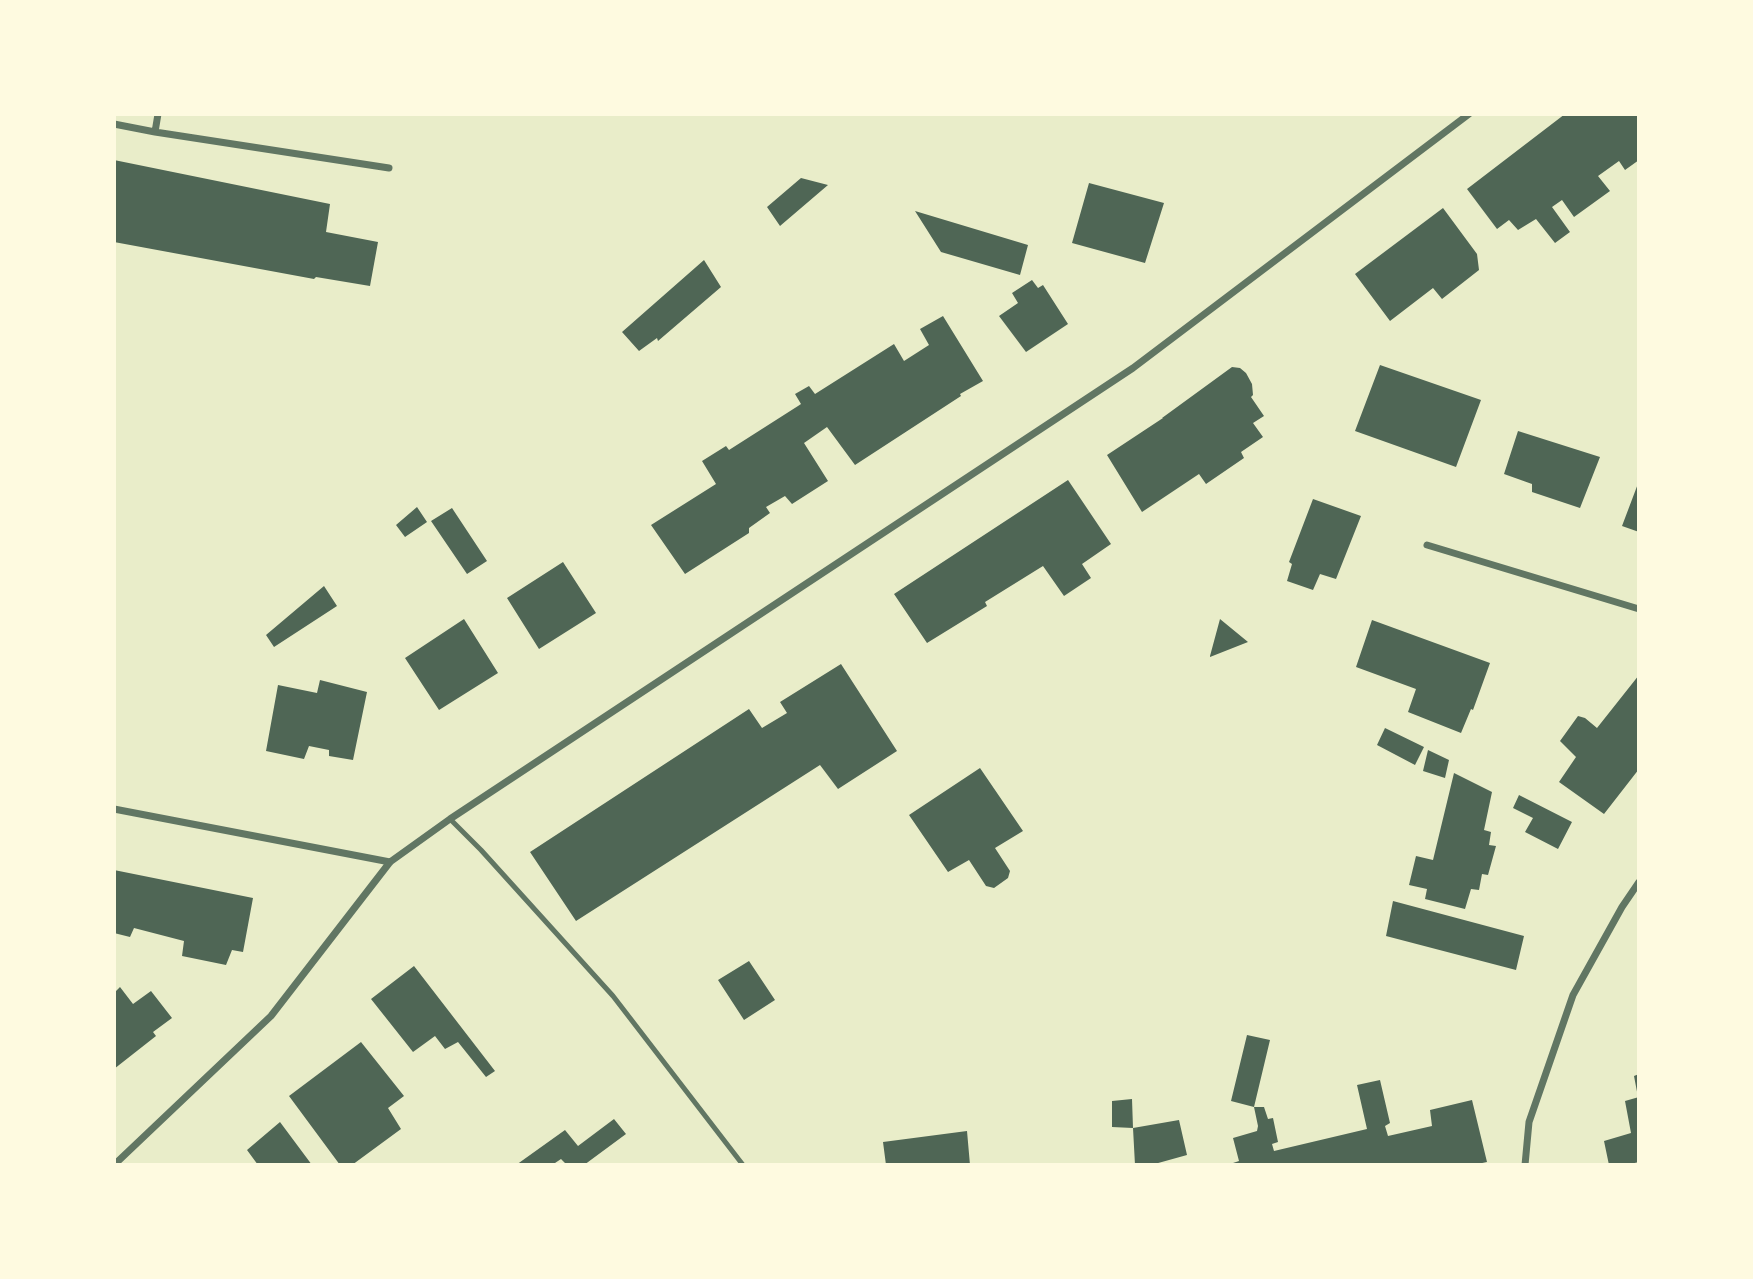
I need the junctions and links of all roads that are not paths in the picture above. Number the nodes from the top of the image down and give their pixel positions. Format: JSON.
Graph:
{"nodes":[{"id":1,"x":158,"y":114,"type":"edge"},
{"id":2,"x":1469,"y":114,"type":"edge"},
{"id":3,"x":114,"y":124,"type":"edge"},
{"id":4,"x":155,"y":132,"type":"junction"},
{"id":5,"x":389,"y":168,"type":"dead end"},
{"id":6,"x":1427,"y":545,"type":"dead end"},
{"id":7,"x":1639,"y":609,"type":"edge"},
{"id":8,"x":114,"y":809,"type":"edge"},
{"id":9,"x":450,"y":819,"type":"junction"},
{"id":10,"x":390,"y":862,"type":"junction"},
{"id":11,"x":1639,"y":882,"type":"edge"},
{"id":12,"x":114,"y":1165,"type":"edge"},
{"id":13,"x":743,"y":1165,"type":"edge"},
{"id":14,"x":1525,"y":1165,"type":"edge"}],
"edges":[{"from":1,"to":4,"type":"street"},
{"from":2,"to":9,"type":"street"},
{"from":3,"to":4,"type":"street"},
{"from":4,"to":5,"type":"street"},
{"from":6,"to":7,"type":"street"},
{"from":8,"to":10,"type":"street"},
{"from":9,"to":10,"type":"street"},
{"from":9,"to":13,"type":"lane"},
{"from":10,"to":12,"type":"street"},
{"from":11,"to":14,"type":"street"}]}
